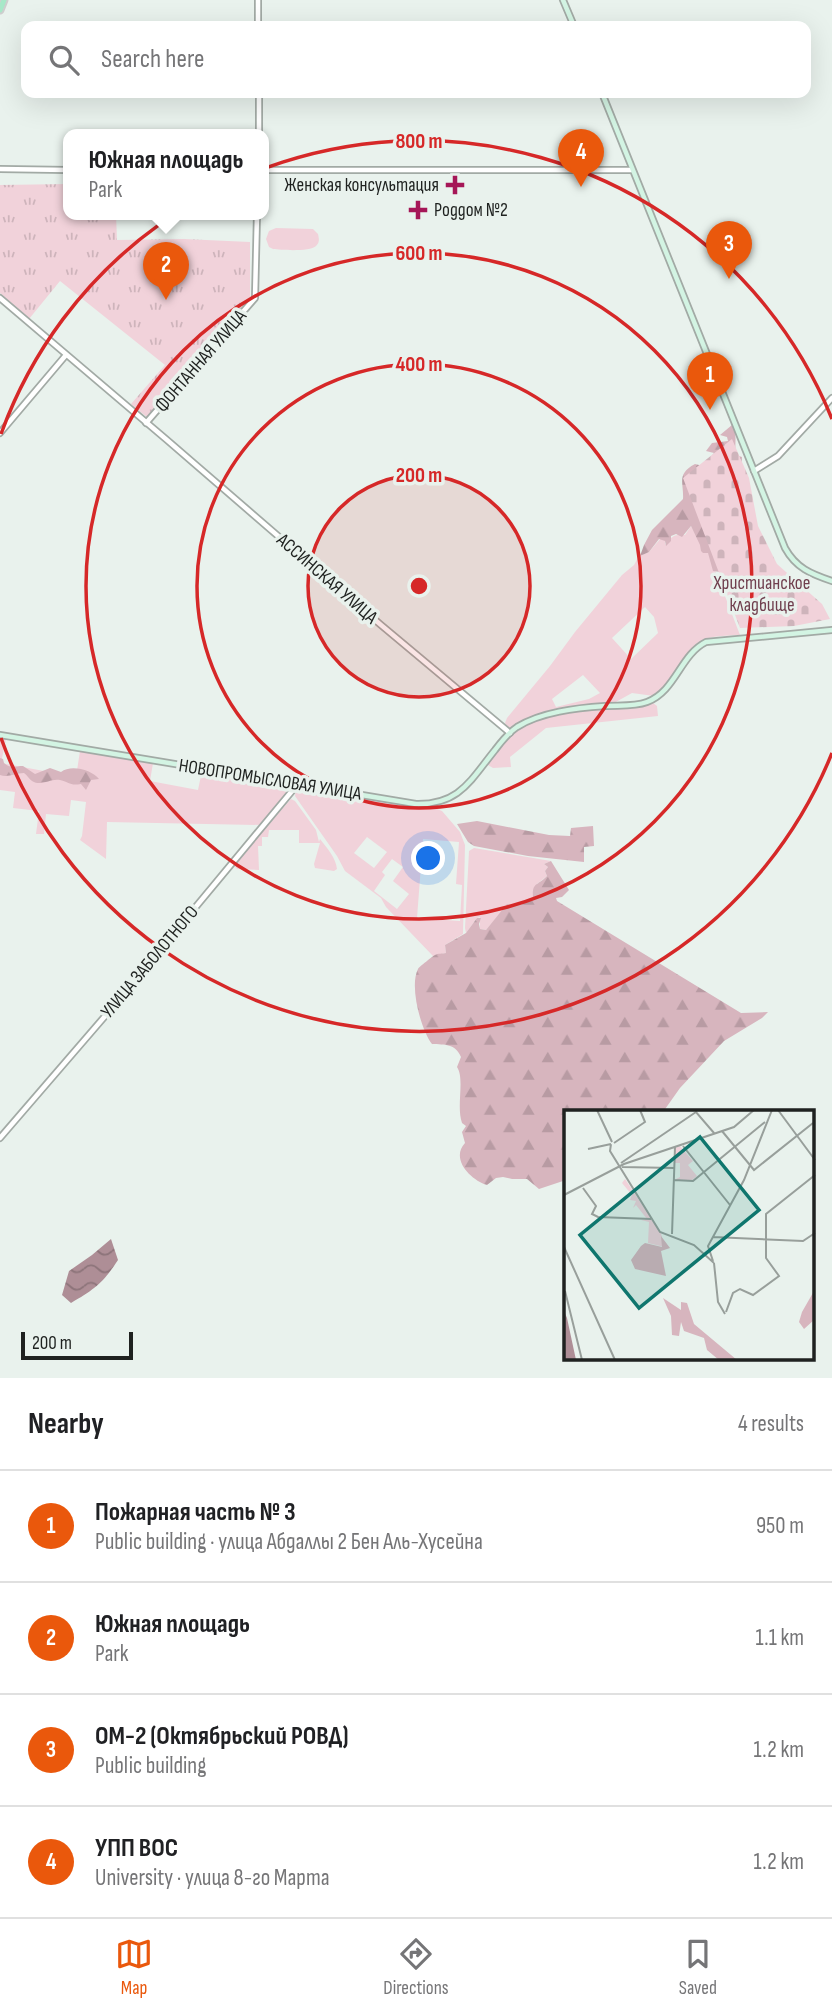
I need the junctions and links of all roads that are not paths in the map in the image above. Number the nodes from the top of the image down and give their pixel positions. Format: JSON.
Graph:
{"nodes":[{"id":1,"x":4,"y":0,"type":"edge"},
{"id":2,"x":258,"y":0,"type":"edge"},
{"id":3,"x":563,"y":0,"type":"edge"},
{"id":4,"x":0,"y":10,"type":"edge"},
{"id":5,"x":258,"y":21,"type":"edge"},
{"id":6,"x":572,"y":21,"type":"edge"},
{"id":7,"x":259,"y":98,"type":"edge"},
{"id":8,"x":603,"y":98,"type":"edge"},
{"id":9,"x":259,"y":129,"type":"edge"},
{"id":10,"x":0,"y":169,"type":"edge"},
{"id":11,"x":63,"y":170,"type":"edge"},
{"id":12,"x":269,"y":170,"type":"edge"},
{"id":13,"x":632,"y":170,"type":"junction"},
{"id":14,"x":257,"y":220,"type":"edge"},
{"id":15,"x":0,"y":298,"type":"edge"},
{"id":16,"x":66,"y":355,"type":"junction"},
{"id":17,"x":832,"y":398,"type":"edge"},
{"id":18,"x":146,"y":423,"type":"junction"},
{"id":19,"x":0,"y":433,"type":"edge"},
{"id":20,"x":754,"y":471,"type":"junction"},
{"id":21,"x":832,"y":581,"type":"edge"},
{"id":22,"x":832,"y":630,"type":"edge"},
{"id":23,"x":510,"y":733,"type":"junction"},
{"id":24,"x":0,"y":735,"type":"edge"},
{"id":25,"x":298,"y":785,"type":"junction"},
{"id":26,"x":0,"y":1138,"type":"edge"}],
"edges":[{"from":1,"to":4,"type":"main road"},
{"from":2,"to":5,"type":"street"},
{"from":3,"to":6,"type":"main road"},
{"from":7,"to":9,"type":"street"},
{"from":8,"to":13,"type":"main road"},
{"from":10,"to":11,"type":"street"},
{"from":12,"to":13,"type":"street"},
{"from":13,"to":20,"type":"main road"},
{"from":14,"to":18,"type":"street","name":"ФОНТАННАЯ УЛИЦА"},
{"from":15,"to":16,"type":"street","name":"АССИНСКАЯ УЛИЦА"},
{"from":16,"to":18,"type":"street","name":"АССИНСКАЯ УЛИЦА"},
{"from":16,"to":19,"type":"street"},
{"from":17,"to":20,"type":"street"},
{"from":18,"to":23,"type":"street","name":"АССИНСКАЯ УЛИЦА"},
{"from":20,"to":21,"type":"main road"},
{"from":22,"to":23,"type":"main road"},
{"from":23,"to":25,"type":"main road","name":"НОВОПРОМЫСЛОВАЯ УЛИЦА"},
{"from":24,"to":25,"type":"main road","name":"НОВОПРОМЫСЛОВАЯ УЛИЦА"},
{"from":25,"to":26,"type":"street","name":"УЛИЦА ЗАБОЛОТНОГО"}]}
